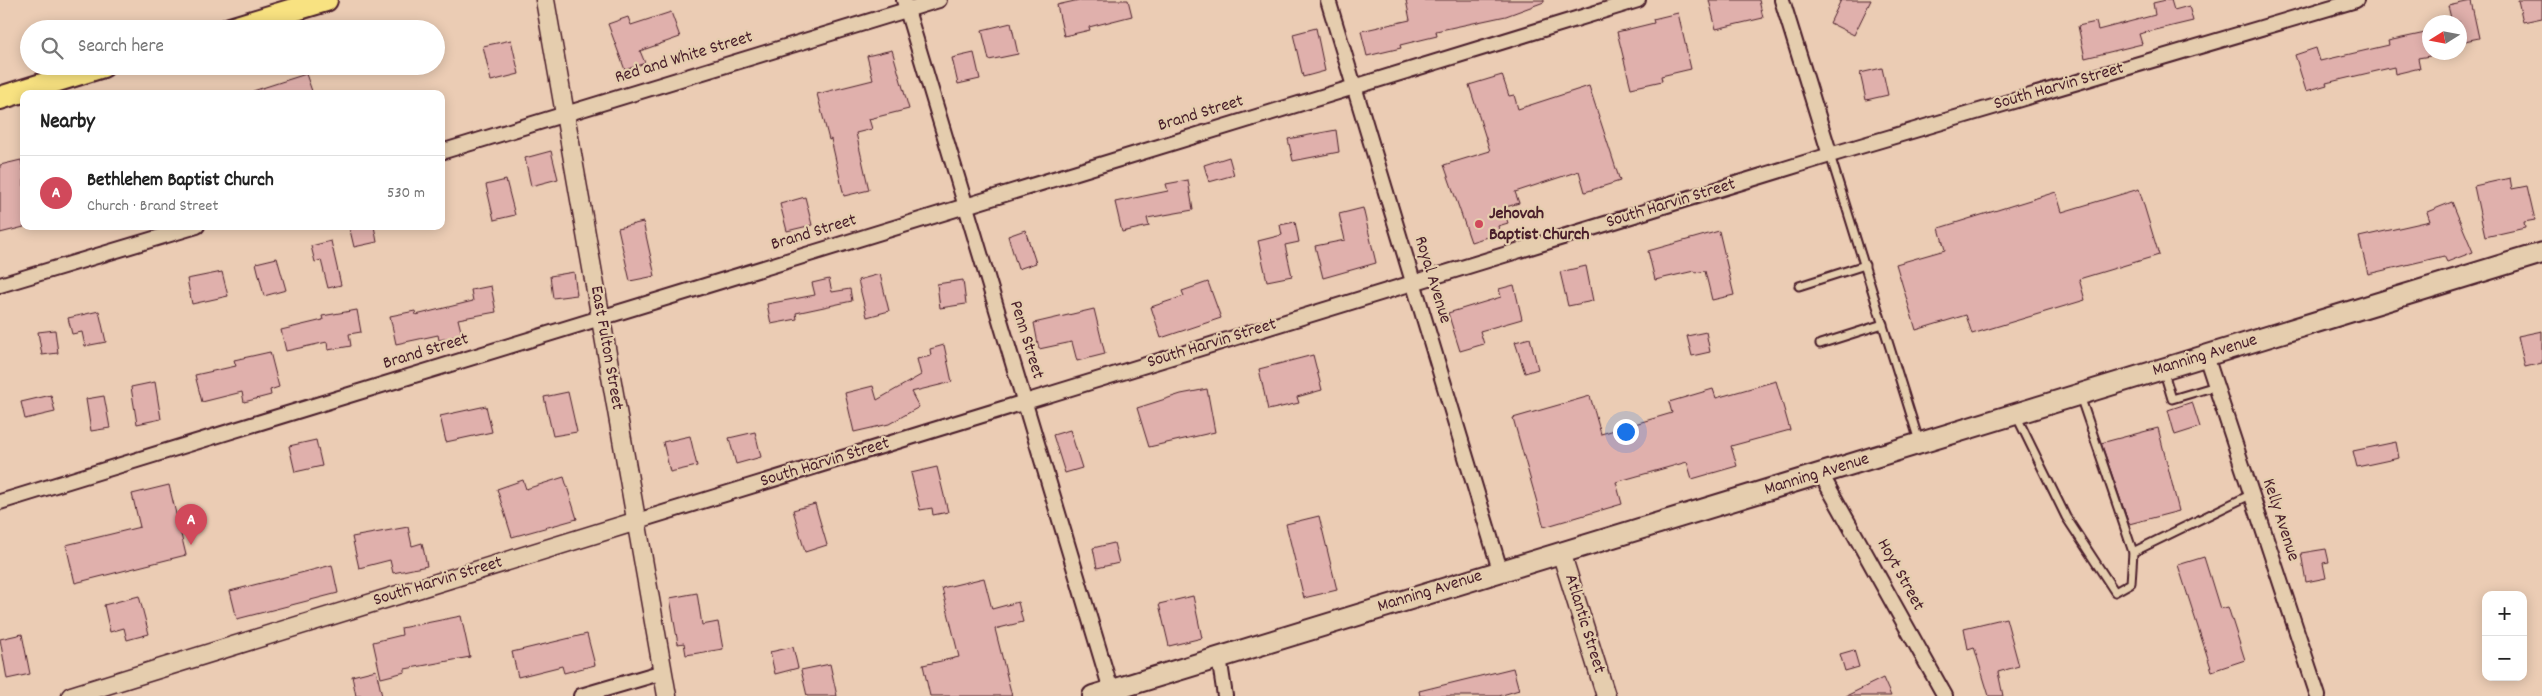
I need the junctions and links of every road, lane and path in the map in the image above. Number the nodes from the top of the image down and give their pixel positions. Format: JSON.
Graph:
{"nodes":[{"id":1,"x":326,"y":0,"type":"edge"},
{"id":2,"x":545,"y":0,"type":"edge"},
{"id":3,"x":939,"y":0,"type":"edge"},
{"id":4,"x":1328,"y":0,"type":"edge"},
{"id":5,"x":1638,"y":0,"type":"edge"},
{"id":6,"x":1782,"y":0,"type":"edge"},
{"id":7,"x":2356,"y":0,"type":"edge"},
{"id":8,"x":905,"y":5,"type":"edge"},
{"id":9,"x":260,"y":20,"type":"edge"},
{"id":10,"x":74,"y":75,"type":"edge"},
{"id":11,"x":1354,"y":86,"type":"junction"},
{"id":12,"x":26,"y":90,"type":"edge"},
{"id":13,"x":20,"y":92,"type":"edge"},
{"id":14,"x":0,"y":98,"type":"edge"},
{"id":15,"x":565,"y":114,"type":"junction"},
{"id":16,"x":445,"y":151,"type":"edge"},
{"id":17,"x":1830,"y":155,"type":"junction"},
{"id":18,"x":966,"y":206,"type":"junction"},
{"id":19,"x":184,"y":230,"type":"edge"},
{"id":20,"x":2542,"y":253,"type":"edge"},
{"id":21,"x":1864,"y":265,"type":"junction"},
{"id":22,"x":1413,"y":282,"type":"junction"},
{"id":23,"x":0,"y":285,"type":"edge"},
{"id":24,"x":1799,"y":286,"type":"dead end"},
{"id":25,"x":601,"y":319,"type":"junction"},
{"id":26,"x":1883,"y":324,"type":"junction"},
{"id":27,"x":1820,"y":344,"type":"dead end"},
{"id":28,"x":2206,"y":356,"type":"junction"},
{"id":29,"x":2163,"y":369,"type":"junction"},
{"id":30,"x":2216,"y":386,"type":"junction"},
{"id":31,"x":2079,"y":395,"type":"junction"},
{"id":32,"x":1025,"y":402,"type":"junction"},
{"id":33,"x":2016,"y":415,"type":"junction"},
{"id":34,"x":1920,"y":444,"type":"junction"},
{"id":35,"x":1821,"y":474,"type":"junction"},
{"id":36,"x":2252,"y":494,"type":"junction"},
{"id":37,"x":0,"y":502,"type":"edge"},
{"id":38,"x":637,"y":521,"type":"junction"},
{"id":39,"x":1561,"y":552,"type":"junction"},
{"id":40,"x":2133,"y":552,"type":"junction"},
{"id":41,"x":1500,"y":570,"type":"junction"},
{"id":42,"x":1219,"y":657,"type":"junction"},
{"id":43,"x":663,"y":672,"type":"junction"},
{"id":44,"x":1102,"y":693,"type":"edge"},
{"id":45,"x":71,"y":696,"type":"edge"},
{"id":46,"x":581,"y":696,"type":"edge"},
{"id":47,"x":668,"y":696,"type":"edge"},
{"id":48,"x":1225,"y":696,"type":"edge"},
{"id":49,"x":1606,"y":696,"type":"edge"},
{"id":50,"x":1945,"y":696,"type":"edge"},
{"id":51,"x":2318,"y":696,"type":"edge"}],
"edges":[{"from":1,"to":9,"type":"main road"},
{"from":2,"to":15,"type":"street","name":"East Fulton Street"},
{"from":3,"to":8,"type":"street","name":"Red and White Street"},
{"from":4,"to":11,"type":"street","name":"Royal Avenue"},
{"from":5,"to":11,"type":"street","name":"Brand Street"},
{"from":6,"to":17,"type":"street"},
{"from":7,"to":17,"type":"street","name":"South Harvin Street"},
{"from":8,"to":15,"type":"street","name":"Red and White Street"},
{"from":8,"to":18,"type":"street","name":"Penn Street"},
{"from":10,"to":12,"type":"main road"},
{"from":11,"to":18,"type":"street","name":"Brand Street"},
{"from":11,"to":22,"type":"street","name":"Royal Avenue"},
{"from":13,"to":14,"type":"main road"},
{"from":15,"to":16,"type":"street","name":"Red and White Street"},
{"from":15,"to":25,"type":"street","name":"East Fulton Street"},
{"from":17,"to":21,"type":"lane"},
{"from":17,"to":22,"type":"street","name":"South Harvin Street"},
{"from":18,"to":25,"type":"street","name":"Brand Street"},
{"from":18,"to":32,"type":"street","name":"Penn Street"},
{"from":19,"to":23,"type":"street"},
{"from":20,"to":28,"type":"main road","name":"Manning Avenue"},
{"from":21,"to":24,"type":"lane"},
{"from":21,"to":26,"type":"lane"},
{"from":22,"to":32,"type":"street","name":"South Harvin Street"},
{"from":22,"to":41,"type":"street","name":"Royal Avenue"},
{"from":25,"to":37,"type":"street","name":"Brand Street"},
{"from":25,"to":38,"type":"street","name":"East Fulton Street"},
{"from":26,"to":27,"type":"lane"},
{"from":26,"to":34,"type":"lane"},
{"from":28,"to":29,"type":"main road","name":"Manning Avenue"},
{"from":28,"to":30,"type":"street","name":"Kelly Avenue"},
{"from":29,"to":30,"type":"lane"},
{"from":29,"to":31,"type":"main road","name":"Manning Avenue"},
{"from":30,"to":36,"type":"street","name":"Kelly Avenue"},
{"from":31,"to":33,"type":"main road","name":"Manning Avenue"},
{"from":31,"to":40,"type":"lane"},
{"from":32,"to":38,"type":"street","name":"South Harvin Street"},
{"from":32,"to":44,"type":"street","name":"Penn Street"},
{"from":33,"to":34,"type":"main road","name":"Manning Avenue"},
{"from":33,"to":40,"type":"lane"},
{"from":34,"to":35,"type":"main road","name":"Manning Avenue"},
{"from":35,"to":39,"type":"main road","name":"Manning Avenue"},
{"from":35,"to":50,"type":"street","name":"Hoyt Street"},
{"from":36,"to":40,"type":"lane"},
{"from":36,"to":51,"type":"street","name":"Kelly Avenue"},
{"from":38,"to":43,"type":"street","name":"East Fulton Street"},
{"from":38,"to":45,"type":"street","name":"South Harvin Street"},
{"from":39,"to":41,"type":"main road","name":"Manning Avenue"},
{"from":39,"to":49,"type":"street","name":"Atlantic Street"},
{"from":41,"to":42,"type":"main road","name":"Manning Avenue"},
{"from":42,"to":44,"type":"main road","name":"Manning Avenue"},
{"from":42,"to":48,"type":"street"},
{"from":43,"to":46,"type":"street"},
{"from":43,"to":47,"type":"street","name":"East Fulton Street"}]}
